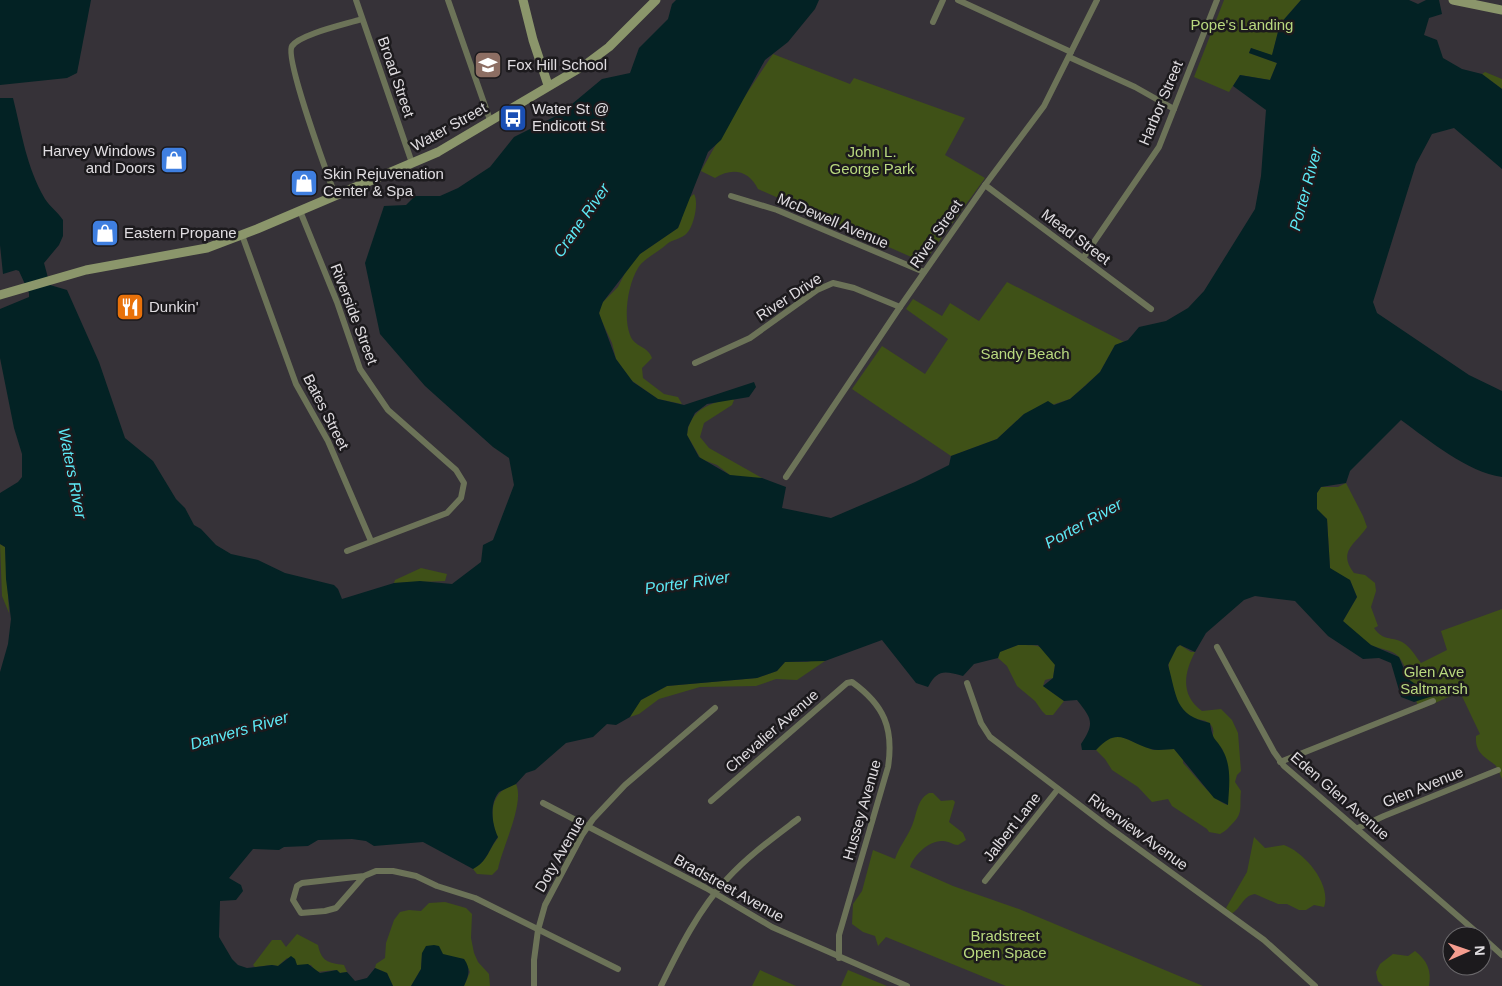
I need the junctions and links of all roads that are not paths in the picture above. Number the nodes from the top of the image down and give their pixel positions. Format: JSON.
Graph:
{"nodes":[{"id":1,"x":356,"y":0,"type":"edge"},
{"id":2,"x":448,"y":0,"type":"edge"},
{"id":3,"x":522,"y":0,"type":"edge"},
{"id":4,"x":656,"y":0,"type":"edge"},
{"id":5,"x":943,"y":0,"type":"edge"},
{"id":6,"x":958,"y":0,"type":"edge"},
{"id":7,"x":1097,"y":0,"type":"edge"},
{"id":8,"x":1216,"y":0,"type":"edge"},
{"id":9,"x":1453,"y":0,"type":"edge"},
{"id":10,"x":1502,"y":10,"type":"edge"},
{"id":11,"x":362,"y":19,"type":"junction"},
{"id":12,"x":933,"y":22,"type":"dead end"},
{"id":13,"x":1070,"y":55,"type":"junction"},
{"id":14,"x":548,"y":85,"type":"junction"},
{"id":15,"x":1174,"y":109,"type":"junction"},
{"id":16,"x":490,"y":120,"type":"junction"},
{"id":17,"x":412,"y":163,"type":"junction"},
{"id":18,"x":985,"y":185,"type":"junction"},
{"id":19,"x":335,"y":195,"type":"junction"},
{"id":20,"x":731,"y":196,"type":"dead end"},
{"id":21,"x":300,"y":211,"type":"junction"},
{"id":22,"x":242,"y":235,"type":"junction"},
{"id":23,"x":1083,"y":258,"type":"junction"},
{"id":24,"x":924,"y":272,"type":"junction"},
{"id":25,"x":0,"y":295,"type":"edge"},
{"id":26,"x":900,"y":307,"type":"junction"},
{"id":27,"x":1151,"y":309,"type":"dead end"},
{"id":28,"x":695,"y":363,"type":"dead end"},
{"id":29,"x":786,"y":477,"type":"dead end"},
{"id":30,"x":371,"y":541,"type":"junction"},
{"id":31,"x":347,"y":551,"type":"dead end"},
{"id":32,"x":1217,"y":647,"type":"dead end"},
{"id":33,"x":851,"y":682,"type":"joint"},
{"id":34,"x":967,"y":683,"type":"dead end"},
{"id":35,"x":1433,"y":701,"type":"dead end"},
{"id":36,"x":715,"y":708,"type":"dead end"},
{"id":37,"x":1280,"y":762,"type":"junction"},
{"id":38,"x":1498,"y":770,"type":"dead end"},
{"id":39,"x":1058,"y":789,"type":"junction"},
{"id":40,"x":711,"y":801,"type":"dead end"},
{"id":41,"x":543,"y":803,"type":"dead end"},
{"id":42,"x":798,"y":819,"type":"dead end"},
{"id":43,"x":588,"y":827,"type":"junction"},
{"id":44,"x":1358,"y":828,"type":"junction"},
{"id":45,"x":364,"y":876,"type":"junction"},
{"id":46,"x":985,"y":881,"type":"dead end"},
{"id":47,"x":716,"y":894,"type":"junction"},
{"id":48,"x":1469,"y":926,"type":"edge"},
{"id":49,"x":538,"y":930,"type":"junction"},
{"id":50,"x":1492,"y":946,"type":"edge"},
{"id":51,"x":1502,"y":955,"type":"edge"},
{"id":52,"x":839,"y":958,"type":"junction"},
{"id":53,"x":618,"y":969,"type":"dead end"},
{"id":54,"x":534,"y":986,"type":"edge"},
{"id":55,"x":660,"y":986,"type":"edge"},
{"id":56,"x":907,"y":986,"type":"edge"},
{"id":57,"x":1315,"y":986,"type":"edge"}],
"edges":[{"from":1,"to":11,"type":"street","name":"Broad Street"},
{"from":2,"to":16,"type":"street"},
{"from":3,"to":14,"type":"main road"},
{"from":4,"to":14,"type":"main road","name":"Water Street"},
{"from":5,"to":12,"type":"street"},
{"from":6,"to":13,"type":"street"},
{"from":7,"to":13,"type":"street","name":"River Street"},
{"from":8,"to":15,"type":"street","name":"Harbor Street"},
{"from":9,"to":10,"type":"main road"},
{"from":11,"to":17,"type":"street","name":"Broad Street"},
{"from":11,"to":19,"type":"street"},
{"from":13,"to":15,"type":"street"},
{"from":13,"to":18,"type":"street","name":"River Street"},
{"from":14,"to":16,"type":"main road","name":"Water Street"},
{"from":15,"to":23,"type":"street","name":"Harbor Street"},
{"from":16,"to":17,"type":"main road","name":"Water Street"},
{"from":17,"to":19,"type":"main road","name":"Water Street"},
{"from":18,"to":23,"type":"street","name":"Mead Street"},
{"from":18,"to":24,"type":"street","name":"River Street"},
{"from":19,"to":21,"type":"main road","name":"Water Street"},
{"from":20,"to":24,"type":"street","name":"McDewell Avenue"},
{"from":21,"to":22,"type":"main road","name":"Water Street"},
{"from":21,"to":30,"type":"street","name":"Riverside Street"},
{"from":22,"to":25,"type":"main road","name":"Water Street"},
{"from":22,"to":30,"type":"street","name":"Bates Street"},
{"from":23,"to":27,"type":"street","name":"Mead Street"},
{"from":24,"to":26,"type":"street","name":"River Street"},
{"from":26,"to":28,"type":"street","name":"River Drive"},
{"from":26,"to":29,"type":"street","name":"River Street"},
{"from":30,"to":31,"type":"street","name":"Riverside Street"},
{"from":32,"to":37,"type":"street","name":"Eden Glen Avenue"},
{"from":33,"to":40,"type":"street","name":"Chevalier Avenue"},
{"from":33,"to":52,"type":"street","name":"Hussey Avenue"},
{"from":34,"to":39,"type":"street","name":"Riverview Avenue"},
{"from":35,"to":37,"type":"street"},
{"from":36,"to":43,"type":"street","name":"Doty Avenue"},
{"from":37,"to":44,"type":"street","name":"Eden Glen Avenue"},
{"from":38,"to":44,"type":"street","name":"Glen Avenue"},
{"from":39,"to":46,"type":"street","name":"Jalbert Lane"},
{"from":39,"to":57,"type":"street","name":"Riverview Avenue"},
{"from":41,"to":43,"type":"street","name":"Bradstreet Avenue"},
{"from":42,"to":47,"type":"street"},
{"from":43,"to":47,"type":"street","name":"Bradstreet Avenue"},
{"from":43,"to":49,"type":"street","name":"Doty Avenue"},
{"from":44,"to":48,"type":"street","name":"Eden Glen Avenue"},
{"from":45,"to":45,"type":"street"},
{"from":45,"to":49,"type":"street"},
{"from":47,"to":52,"type":"street","name":"Bradstreet Avenue"},
{"from":47,"to":55,"type":"street"},
{"from":49,"to":53,"type":"street"},
{"from":49,"to":54,"type":"street","name":"Doty Avenue"},
{"from":50,"to":51,"type":"street","name":"Eden Glen Avenue"},
{"from":52,"to":56,"type":"street","name":"Bradstreet Avenue"}]}
